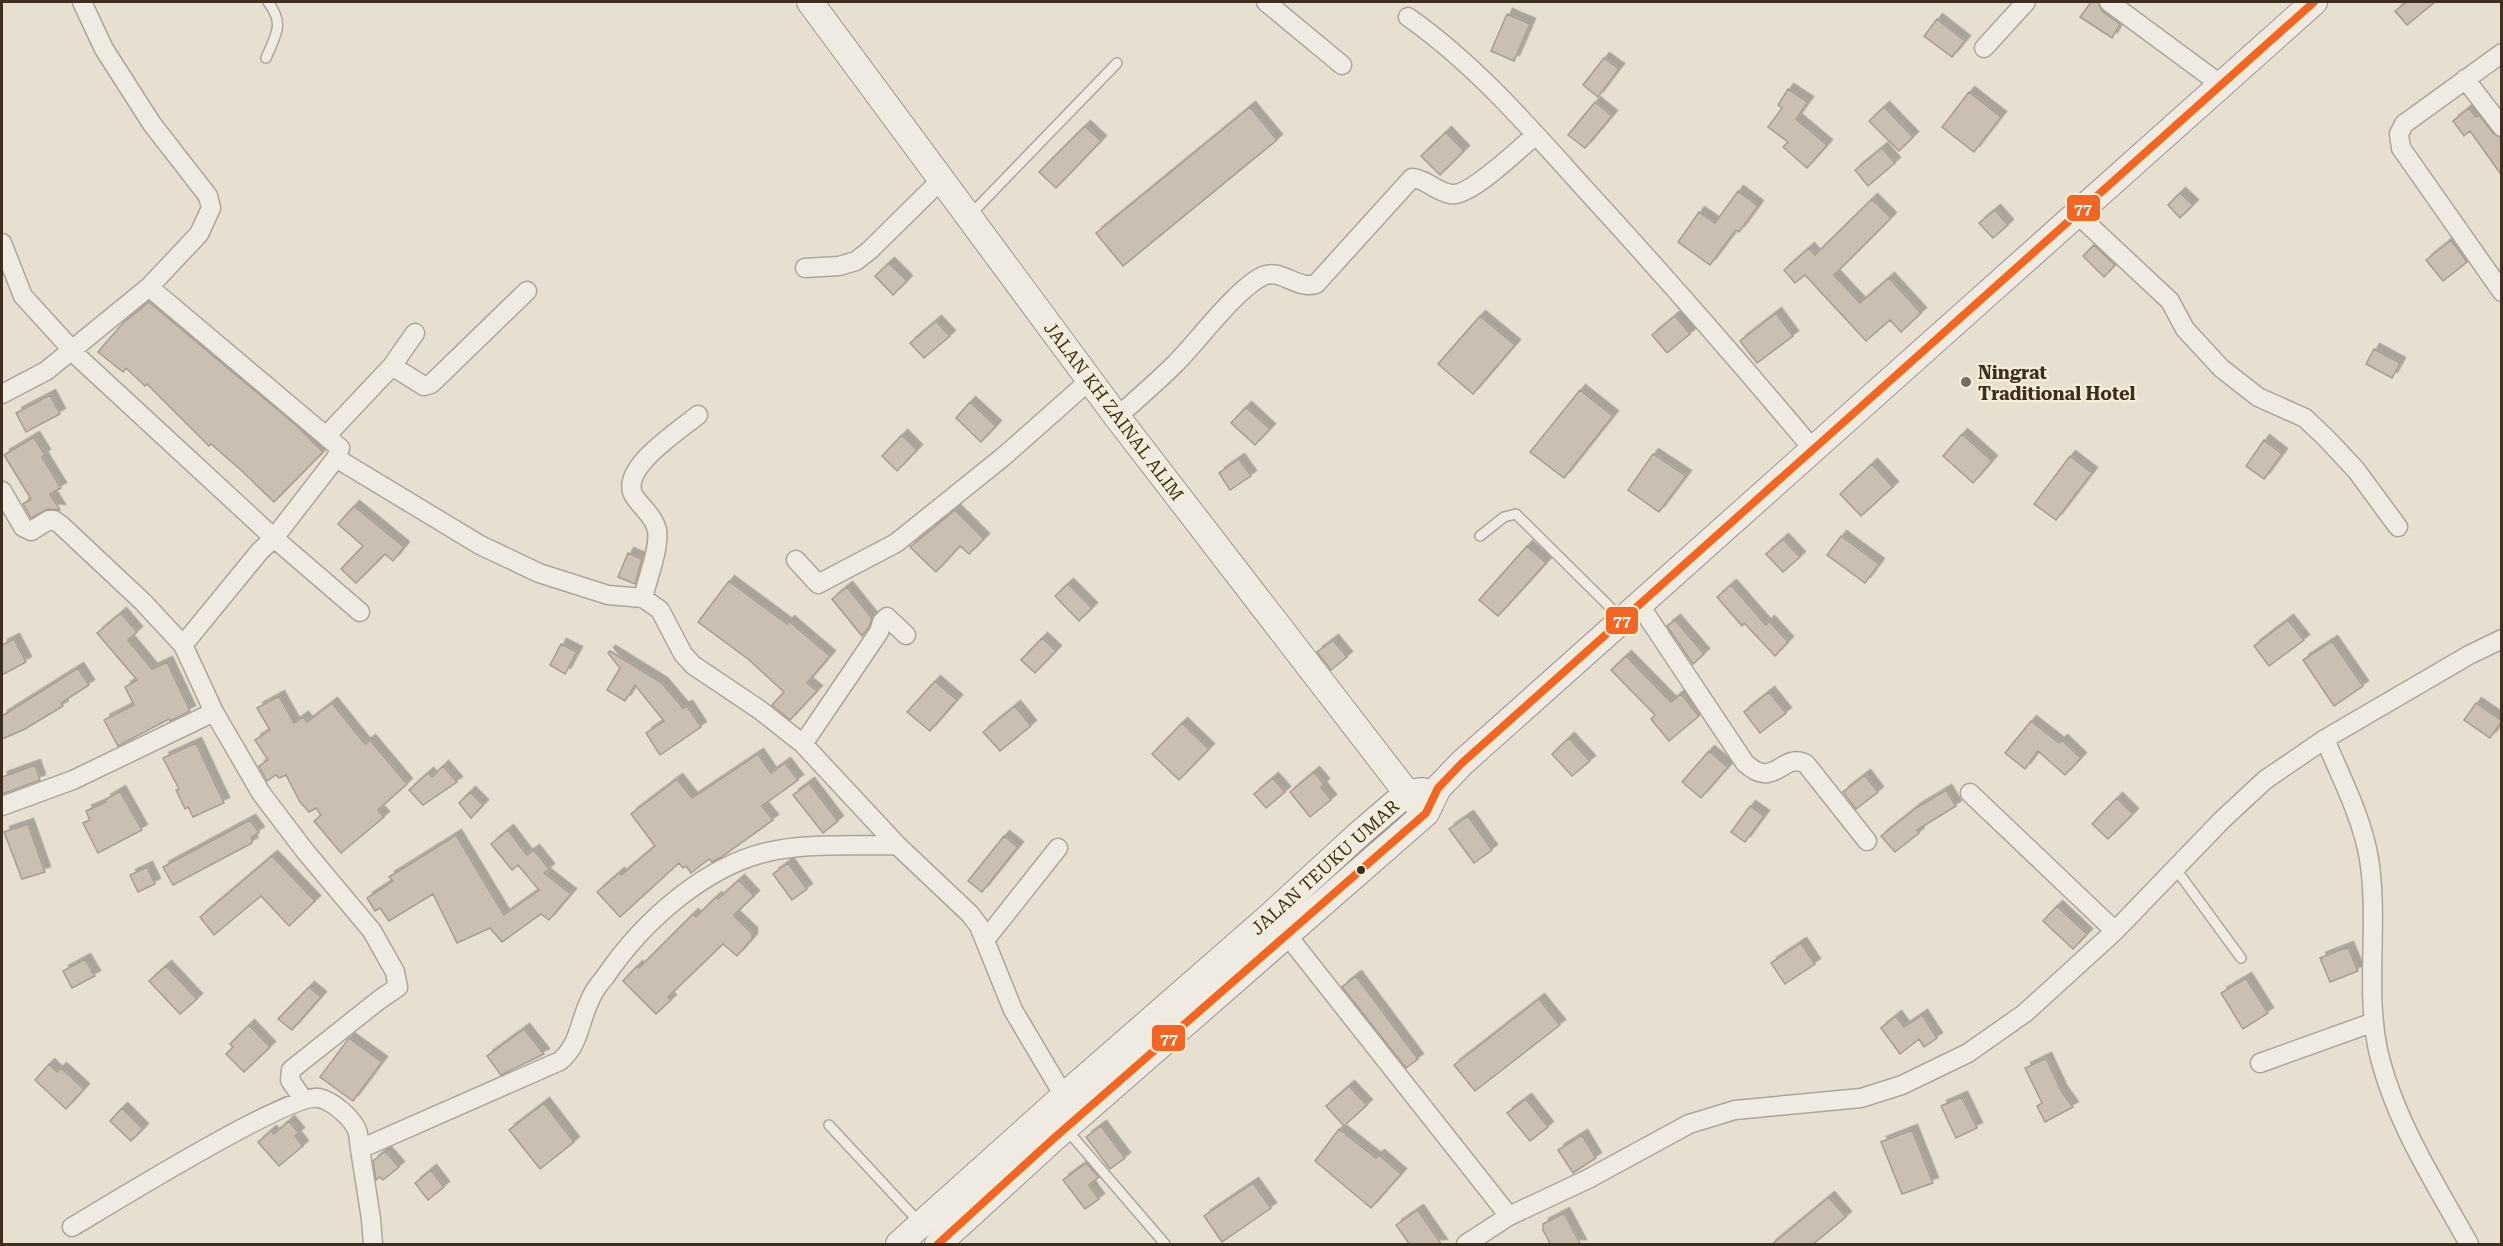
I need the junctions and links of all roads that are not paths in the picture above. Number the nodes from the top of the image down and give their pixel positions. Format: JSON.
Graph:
{"nodes":[{"id":1,"x":82,"y":2,"type":"edge"},
{"id":2,"x":268,"y":2,"type":"edge"},
{"id":3,"x":810,"y":2,"type":"edge"},
{"id":4,"x":1266,"y":2,"type":"edge"},
{"id":5,"x":2026,"y":2,"type":"edge"},
{"id":6,"x":2109,"y":2,"type":"edge"},
{"id":7,"x":2314,"y":2,"type":"edge"},
{"id":8,"x":1408,"y":17,"type":"dead end"},
{"id":9,"x":1984,"y":48,"type":"dead end"},
{"id":10,"x":2502,"y":52,"type":"edge"},
{"id":11,"x":266,"y":58,"type":"dead end"},
{"id":12,"x":1118,"y":63,"type":"dead end"},
{"id":13,"x":1342,"y":64,"type":"dead end"},
{"id":14,"x":2465,"y":79,"type":"junction"},
{"id":15,"x":2220,"y":84,"type":"junction"},
{"id":16,"x":2502,"y":127,"type":"edge"},
{"id":17,"x":1536,"y":135,"type":"junction"},
{"id":18,"x":942,"y":179,"type":"junction"},
{"id":19,"x":2075,"y":212,"type":"junction"},
{"id":20,"x":969,"y":216,"type":"junction"},
{"id":21,"x":2,"y":243,"type":"edge"},
{"id":22,"x":805,"y":268,"type":"dead end"},
{"id":23,"x":149,"y":287,"type":"junction"},
{"id":24,"x":527,"y":291,"type":"dead end"},
{"id":25,"x":2502,"y":292,"type":"edge"},
{"id":26,"x":415,"y":333,"type":"dead end"},
{"id":27,"x":73,"y":351,"type":"junction"},
{"id":28,"x":392,"y":366,"type":"junction"},
{"id":29,"x":1090,"y":380,"type":"junction"},
{"id":30,"x":2,"y":394,"type":"edge"},
{"id":31,"x":698,"y":415,"type":"dead end"},
{"id":32,"x":1118,"y":417,"type":"junction"},
{"id":33,"x":327,"y":435,"type":"junction"},
{"id":34,"x":1812,"y":448,"type":"junction"},
{"id":35,"x":336,"y":458,"type":"junction"},
{"id":36,"x":2,"y":491,"type":"edge"},
{"id":37,"x":2398,"y":527,"type":"dead end"},
{"id":38,"x":1480,"y":536,"type":"dead end"},
{"id":39,"x":274,"y":538,"type":"junction"},
{"id":40,"x":796,"y":560,"type":"dead end"},
{"id":41,"x":643,"y":598,"type":"junction"},
{"id":42,"x":360,"y":612,"type":"dead end"},
{"id":43,"x":1630,"y":612,"type":"junction"},
{"id":44,"x":906,"y":635,"type":"dead end"},
{"id":45,"x":2502,"y":639,"type":"edge"},
{"id":46,"x":183,"y":645,"type":"junction"},
{"id":47,"x":214,"y":712,"type":"junction"},
{"id":48,"x":2325,"y":739,"type":"junction"},
{"id":49,"x":803,"y":744,"type":"junction"},
{"id":50,"x":1438,"y":788,"type":"junction"},
{"id":51,"x":1407,"y":793,"type":"junction"},
{"id":52,"x":1970,"y":793,"type":"dead end"},
{"id":53,"x":2,"y":806,"type":"edge"},
{"id":54,"x":1426,"y":813,"type":"junction"},
{"id":55,"x":1867,"y":841,"type":"dead end"},
{"id":56,"x":897,"y":845,"type":"junction"},
{"id":57,"x":1058,"y":848,"type":"dead end"},
{"id":58,"x":2175,"y":868,"type":"junction"},
{"id":59,"x":2115,"y":932,"type":"junction"},
{"id":60,"x":1287,"y":935,"type":"junction"},
{"id":61,"x":985,"y":940,"type":"junction"},
{"id":62,"x":2241,"y":958,"type":"dead end"},
{"id":63,"x":2374,"y":1022,"type":"junction"},
{"id":64,"x":2260,"y":1063,"type":"dead end"},
{"id":65,"x":1064,"y":1096,"type":"junction"},
{"id":66,"x":303,"y":1099,"type":"junction"},
{"id":67,"x":829,"y":1125,"type":"dead end"},
{"id":68,"x":1066,"y":1128,"type":"junction"},
{"id":69,"x":360,"y":1149,"type":"junction"},
{"id":70,"x":984,"y":1167,"type":"junction"},
{"id":71,"x":1004,"y":1185,"type":"junction"},
{"id":72,"x":1509,"y":1216,"type":"junction"},
{"id":73,"x":922,"y":1225,"type":"junction"},
{"id":74,"x":72,"y":1227,"type":"dead end"},
{"id":75,"x":373,"y":1245,"type":"edge"},
{"id":76,"x":899,"y":1245,"type":"edge"},
{"id":77,"x":938,"y":1245,"type":"edge"},
{"id":78,"x":1164,"y":1245,"type":"edge"},
{"id":79,"x":1466,"y":1245,"type":"edge"},
{"id":80,"x":2469,"y":1245,"type":"edge"}],
"edges":[{"from":1,"to":23,"type":"street"},
{"from":2,"to":11,"type":"lane"},
{"from":3,"to":18,"type":"main road","name":"JALAN KH ZAINAL ALIM"},
{"from":4,"to":13,"type":"street"},
{"from":5,"to":9,"type":"street"},
{"from":6,"to":15,"type":"street"},
{"from":7,"to":15,"type":"main road"},
{"from":8,"to":17,"type":"street"},
{"from":10,"to":14,"type":"street"},
{"from":12,"to":20,"type":"lane"},
{"from":14,"to":16,"type":"street"},
{"from":14,"to":25,"type":"street"},
{"from":15,"to":19,"type":"main road"},
{"from":17,"to":32,"type":"street"},
{"from":17,"to":34,"type":"street"},
{"from":18,"to":20,"type":"main road","name":"JALAN KH ZAINAL ALIM"},
{"from":18,"to":22,"type":"street"},
{"from":19,"to":34,"type":"main road"},
{"from":19,"to":37,"type":"street"},
{"from":20,"to":29,"type":"main road","name":"JALAN KH ZAINAL ALIM"},
{"from":21,"to":27,"type":"street"},
{"from":23,"to":27,"type":"street"},
{"from":23,"to":33,"type":"street"},
{"from":24,"to":28,"type":"street"},
{"from":26,"to":28,"type":"street"},
{"from":27,"to":30,"type":"street"},
{"from":27,"to":39,"type":"street"},
{"from":28,"to":33,"type":"street"},
{"from":29,"to":32,"type":"main road","name":"JALAN KH ZAINAL ALIM"},
{"from":29,"to":40,"type":"street"},
{"from":31,"to":41,"type":"street"},
{"from":32,"to":51,"type":"main road","name":"JALAN KH ZAINAL ALIM"},
{"from":33,"to":35,"type":"street"},
{"from":34,"to":43,"type":"main road"},
{"from":35,"to":39,"type":"street"},
{"from":35,"to":41,"type":"street"},
{"from":36,"to":46,"type":"street"},
{"from":38,"to":43,"type":"lane"},
{"from":39,"to":42,"type":"street"},
{"from":39,"to":46,"type":"street"},
{"from":41,"to":49,"type":"street"},
{"from":43,"to":50,"type":"main road"},
{"from":43,"to":55,"type":"street"},
{"from":44,"to":49,"type":"street"},
{"from":45,"to":48,"type":"street"},
{"from":46,"to":47,"type":"street"},
{"from":47,"to":53,"type":"street"},
{"from":47,"to":66,"type":"street"},
{"from":48,"to":58,"type":"street"},
{"from":48,"to":63,"type":"street"},
{"from":49,"to":56,"type":"street"},
{"from":50,"to":51,"type":"main road","name":"JALAN TEUKU UMAR"},
{"from":50,"to":54,"type":"main road","name":"JALAN TEUKU UMAR"},
{"from":51,"to":54,"type":"main road","name":"JALAN KH ZAINAL ALIM"},
{"from":51,"to":65,"type":"main road","name":"JALAN TEUKU UMAR"},
{"from":52,"to":59,"type":"street"},
{"from":54,"to":60,"type":"main road","name":"JALAN TEUKU UMAR"},
{"from":56,"to":61,"type":"street"},
{"from":56,"to":69,"type":"street"},
{"from":57,"to":61,"type":"street"},
{"from":58,"to":59,"type":"street"},
{"from":58,"to":62,"type":"lane"},
{"from":59,"to":72,"type":"street"},
{"from":60,"to":68,"type":"main road","name":"JALAN TEUKU UMAR"},
{"from":60,"to":72,"type":"street"},
{"from":61,"to":65,"type":"street"},
{"from":63,"to":64,"type":"street"},
{"from":63,"to":80,"type":"street"},
{"from":65,"to":70,"type":"main road","name":"JALAN TEUKU UMAR"},
{"from":66,"to":69,"type":"street"},
{"from":66,"to":74,"type":"street"},
{"from":67,"to":73,"type":"lane"},
{"from":68,"to":71,"type":"main road","name":"JALAN TEUKU UMAR"},
{"from":68,"to":78,"type":"lane"},
{"from":69,"to":75,"type":"street"},
{"from":70,"to":71,"type":"main road"},
{"from":70,"to":73,"type":"main road","name":"JALAN TEUKU UMAR"},
{"from":71,"to":77,"type":"main road","name":"JALAN TEUKU UMAR"},
{"from":72,"to":79,"type":"street"},
{"from":73,"to":76,"type":"main road","name":"JALAN TEUKU UMAR"}]}
